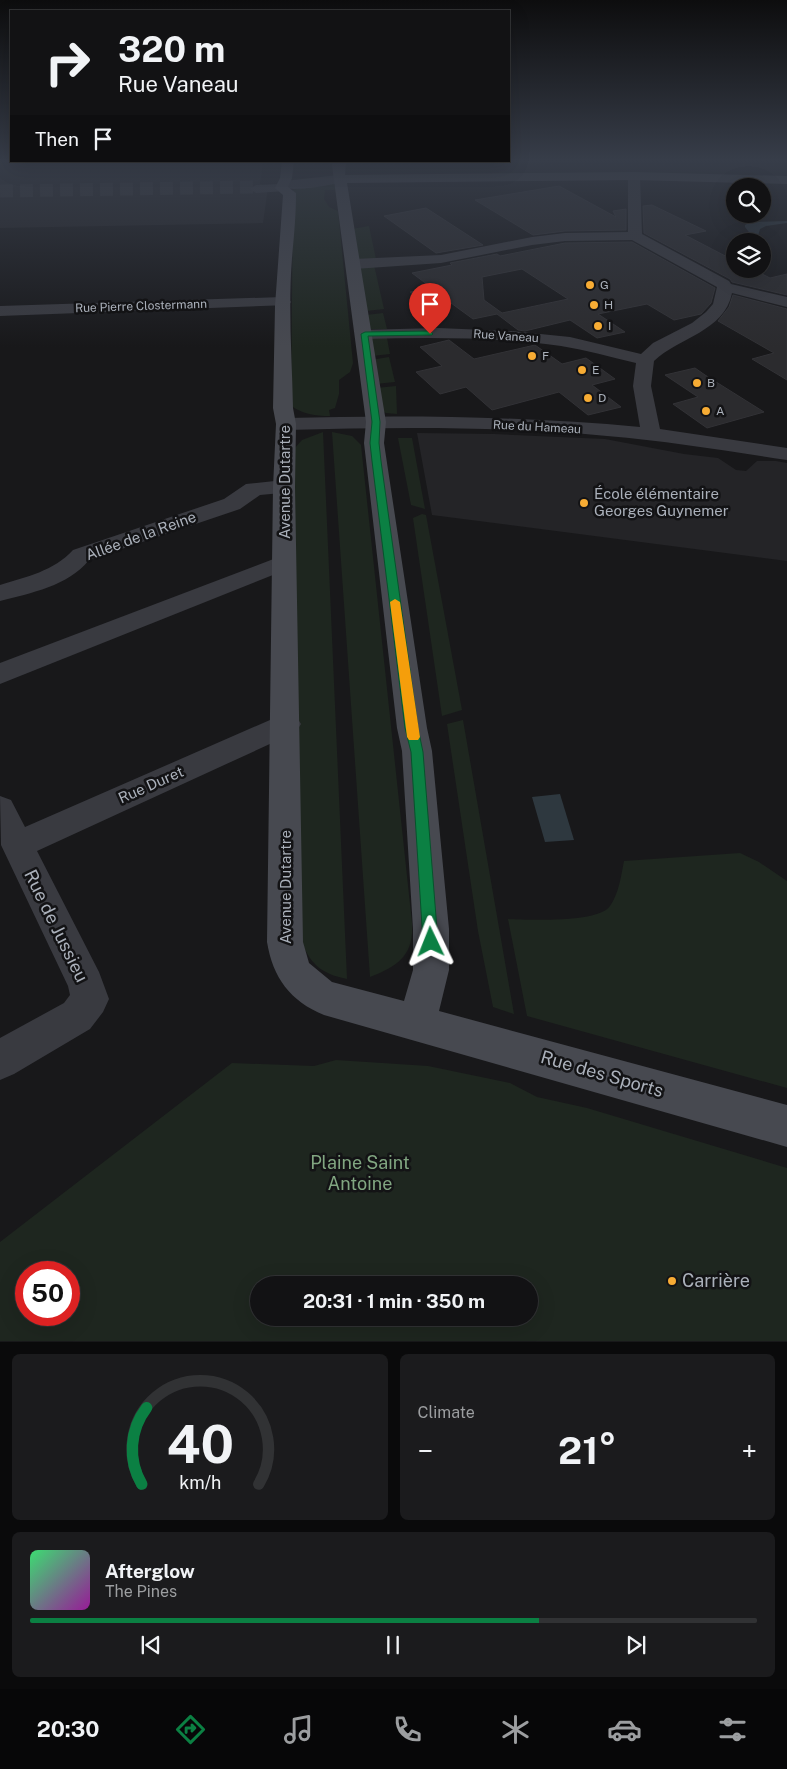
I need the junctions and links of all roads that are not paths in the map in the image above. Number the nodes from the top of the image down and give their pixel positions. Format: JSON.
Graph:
{"nodes":[{"id":1,"x":289,"y":223,"type":"edge"},
{"id":2,"x":346,"y":223,"type":"edge"},
{"id":3,"x":635,"y":223,"type":"edge"},
{"id":4,"x":635,"y":236,"type":"junction"},
{"id":5,"x":354,"y":264,"type":"junction"},
{"id":6,"x":725,"y":287,"type":"junction"},
{"id":7,"x":283,"y":302,"type":"junction"},
{"id":8,"x":787,"y":302,"type":"edge"},
{"id":9,"x":0,"y":310,"type":"edge"},
{"id":10,"x":365,"y":334,"type":"junction"},
{"id":11,"x":645,"y":360,"type":"junction"},
{"id":12,"x":376,"y":422,"type":"junction"},
{"id":13,"x":286,"y":424,"type":"junction"},
{"id":14,"x":651,"y":434,"type":"junction"},
{"id":15,"x":787,"y":454,"type":"edge"},
{"id":16,"x":284,"y":487,"type":"junction"},
{"id":17,"x":284,"y":562,"type":"junction"},
{"id":18,"x":0,"y":593,"type":"edge"},
{"id":19,"x":0,"y":674,"type":"edge"},
{"id":20,"x":286,"y":724,"type":"junction"},
{"id":21,"x":0,"y":809,"type":"edge"},
{"id":22,"x":17,"y":845,"type":"junction"},
{"id":23,"x":418,"y":1023,"type":"junction"},
{"id":24,"x":0,"y":1060,"type":"edge"},
{"id":25,"x":787,"y":1126,"type":"edge"}],
"edges":[{"from":1,"to":7,"type":"main road","name":"Avenue Dutartre"},
{"from":2,"to":5,"type":"main road"},
{"from":3,"to":4,"type":"street"},
{"from":4,"to":5,"type":"street"},
{"from":4,"to":6,"type":"street"},
{"from":5,"to":10,"type":"main road"},
{"from":6,"to":8,"type":"street"},
{"from":6,"to":11,"type":"street"},
{"from":7,"to":9,"type":"street","name":"Rue Pierre Clostermann"},
{"from":7,"to":13,"type":"main road","name":"Avenue Dutartre"},
{"from":10,"to":11,"type":"street","name":"Rue Vaneau"},
{"from":10,"to":12,"type":"main road"},
{"from":11,"to":14,"type":"street"},
{"from":12,"to":13,"type":"street","name":"Rue du Hameau"},
{"from":12,"to":14,"type":"street","name":"Rue du Hameau"},
{"from":12,"to":23,"type":"main road"},
{"from":13,"to":16,"type":"main road","name":"Avenue Dutartre"},
{"from":14,"to":15,"type":"street","name":"Rue du Hameau"},
{"from":16,"to":17,"type":"main road","name":"Avenue Dutartre"},
{"from":16,"to":18,"type":"street","name":"Allée de la Reine"},
{"from":17,"to":19,"type":"street"},
{"from":17,"to":20,"type":"main road","name":"Avenue Dutartre"},
{"from":20,"to":22,"type":"street","name":"Rue Duret"},
{"from":20,"to":23,"type":"main road","name":"Avenue Dutartre"},
{"from":21,"to":22,"type":"street","name":"Rue de Jussieu"},
{"from":22,"to":24,"type":"street","name":"Rue de Jussieu"},
{"from":23,"to":25,"type":"main road","name":"Rue des Sports"}]}
